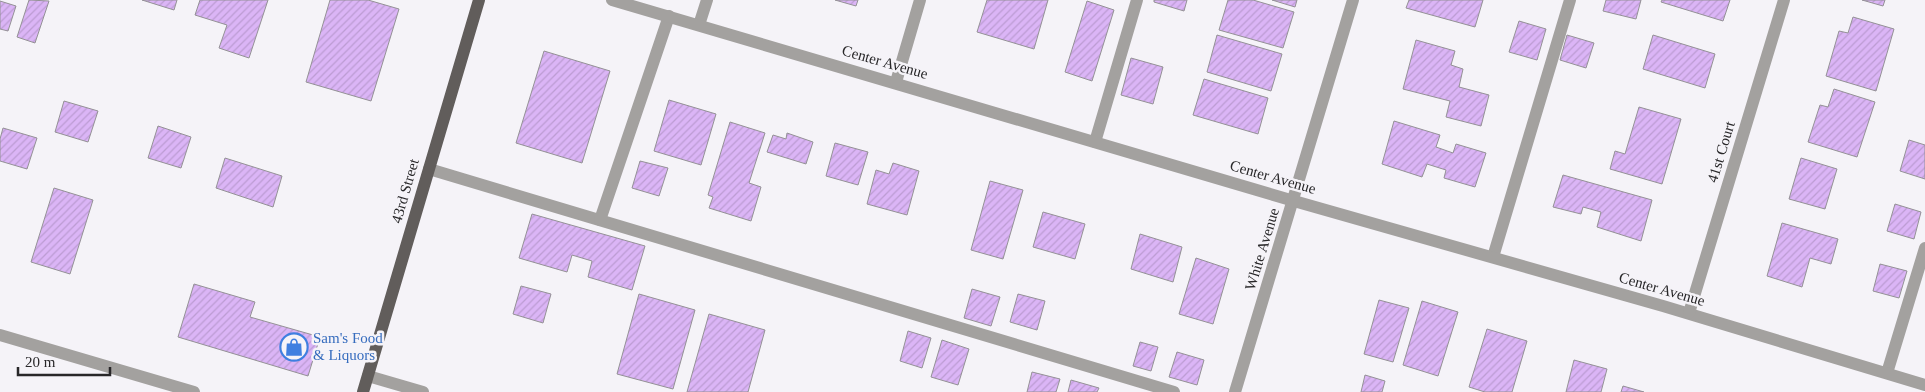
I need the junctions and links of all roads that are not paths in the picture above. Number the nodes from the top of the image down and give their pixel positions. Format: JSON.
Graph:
{"nodes":[{"id":1,"x":479,"y":0,"type":"edge"},
{"id":2,"x":612,"y":0,"type":"edge"},
{"id":3,"x":707,"y":0,"type":"edge"},
{"id":4,"x":920,"y":0,"type":"edge"},
{"id":5,"x":1137,"y":0,"type":"edge"},
{"id":6,"x":1354,"y":0,"type":"edge"},
{"id":7,"x":1570,"y":0,"type":"edge"},
{"id":8,"x":1784,"y":0,"type":"edge"},
{"id":9,"x":669,"y":16,"type":"junction"},
{"id":10,"x":699,"y":25,"type":"junction"},
{"id":11,"x":896,"y":82,"type":"junction"},
{"id":12,"x":1095,"y":142,"type":"junction"},
{"id":13,"x":429,"y":169,"type":"junction"},
{"id":14,"x":1294,"y":200,"type":"junction"},
{"id":15,"x":600,"y":220,"type":"junction"},
{"id":16,"x":1925,"y":248,"type":"edge"},
{"id":17,"x":1493,"y":257,"type":"junction"},
{"id":18,"x":1689,"y":314,"type":"junction"},
{"id":19,"x":0,"y":335,"type":"edge"},
{"id":20,"x":1887,"y":373,"type":"junction"},
{"id":21,"x":368,"y":376,"type":"junction"},
{"id":22,"x":1925,"y":385,"type":"edge"},
{"id":23,"x":194,"y":392,"type":"edge"},
{"id":24,"x":363,"y":392,"type":"edge"},
{"id":25,"x":423,"y":392,"type":"edge"},
{"id":26,"x":1174,"y":392,"type":"edge"},
{"id":27,"x":1235,"y":392,"type":"edge"}],
"edges":[{"from":1,"to":13,"type":"main road","name":"43rd Street"},
{"from":2,"to":9,"type":"street","name":"Center Avenue"},
{"from":3,"to":10,"type":"street"},
{"from":4,"to":11,"type":"street"},
{"from":5,"to":12,"type":"street"},
{"from":6,"to":14,"type":"street","name":"White Avenue"},
{"from":7,"to":17,"type":"street"},
{"from":8,"to":18,"type":"street","name":"41st Court"},
{"from":9,"to":10,"type":"street","name":"Center Avenue"},
{"from":9,"to":15,"type":"street"},
{"from":10,"to":11,"type":"street","name":"Center Avenue"},
{"from":11,"to":12,"type":"street","name":"Center Avenue"},
{"from":12,"to":14,"type":"street","name":"Center Avenue"},
{"from":13,"to":15,"type":"street"},
{"from":13,"to":21,"type":"main road","name":"43rd Street"},
{"from":14,"to":17,"type":"street","name":"Center Avenue"},
{"from":14,"to":27,"type":"street","name":"White Avenue"},
{"from":15,"to":26,"type":"street"},
{"from":16,"to":20,"type":"street"},
{"from":17,"to":18,"type":"street","name":"Center Avenue"},
{"from":18,"to":20,"type":"street","name":"Center Avenue"},
{"from":19,"to":23,"type":"street"},
{"from":20,"to":22,"type":"street","name":"Center Avenue"},
{"from":21,"to":24,"type":"main road","name":"43rd Street"},
{"from":21,"to":25,"type":"street"}]}
